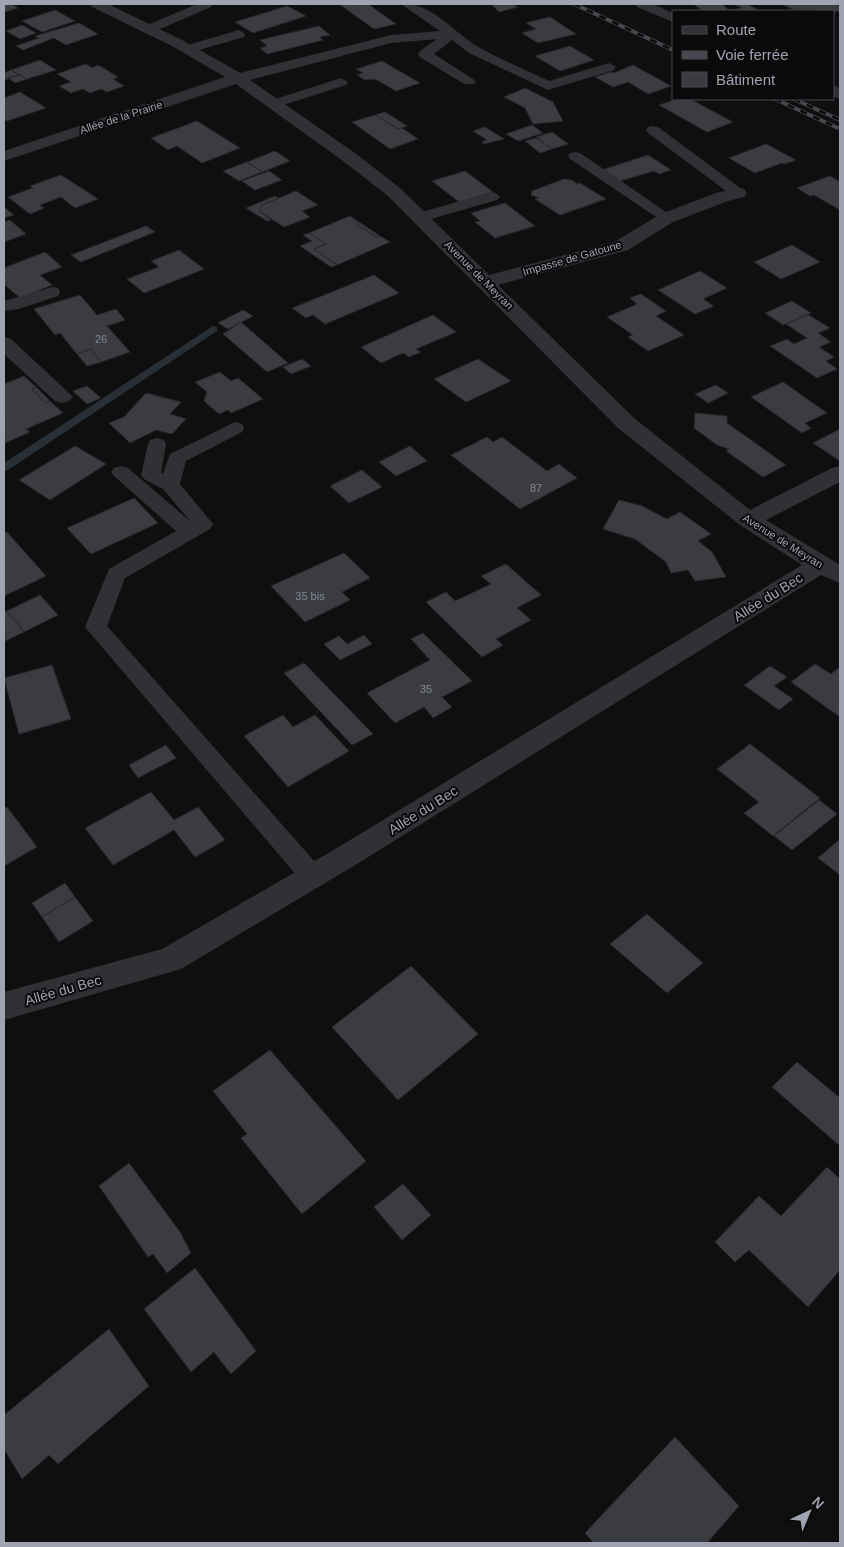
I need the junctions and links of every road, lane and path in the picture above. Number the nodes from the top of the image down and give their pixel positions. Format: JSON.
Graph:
{"nodes":[{"id":1,"x":97,"y":4,"type":"edge"},
{"id":2,"x":207,"y":4,"type":"edge"},
{"id":3,"x":407,"y":4,"type":"edge"},
{"id":4,"x":642,"y":4,"type":"edge"},
{"id":5,"x":672,"y":18,"type":"edge"},
{"id":6,"x":149,"y":29,"type":"junction"},
{"id":7,"x":239,"y":34,"type":"dead end"},
{"id":8,"x":451,"y":34,"type":"junction"},
{"id":9,"x":189,"y":49,"type":"junction"},
{"id":10,"x":609,"y":66,"type":"dead end"},
{"id":11,"x":238,"y":78,"type":"junction"},
{"id":12,"x":470,"y":81,"type":"dead end"},
{"id":13,"x":341,"y":82,"type":"dead end"},
{"id":14,"x":274,"y":104,"type":"junction"},
{"id":15,"x":653,"y":130,"type":"dead end"},
{"id":16,"x":4,"y":156,"type":"edge"},
{"id":17,"x":575,"y":156,"type":"dead end"},
{"id":18,"x":738,"y":193,"type":"joint"},
{"id":19,"x":492,"y":197,"type":"dead end"},
{"id":20,"x":420,"y":217,"type":"junction"},
{"id":21,"x":667,"y":218,"type":"junction"},
{"id":22,"x":486,"y":282,"type":"junction"},
{"id":23,"x":52,"y":292,"type":"dead end"},
{"id":24,"x":4,"y":306,"type":"edge"},
{"id":25,"x":4,"y":343,"type":"edge"},
{"id":26,"x":62,"y":397,"type":"dead end"},
{"id":27,"x":235,"y":428,"type":"dead end"},
{"id":28,"x":156,"y":444,"type":"dead end"},
{"id":29,"x":121,"y":472,"type":"dead end"},
{"id":30,"x":840,"y":473,"type":"edge"},
{"id":31,"x":170,"y":485,"type":"junction"},
{"id":32,"x":748,"y":520,"type":"junction"},
{"id":33,"x":188,"y":531,"type":"junction"},
{"id":34,"x":830,"y":570,"type":"edge"},
{"id":35,"x":313,"y":877,"type":"junction"},
{"id":36,"x":4,"y":1006,"type":"edge"}],
"edges":[{"from":1,"to":6,"type":"street","name":"Avenue de Meyran"},
{"from":2,"to":6,"type":"lane"},
{"from":3,"to":8,"type":"lane"},
{"from":4,"to":5,"type":"street"},
{"from":6,"to":9,"type":"street","name":"Avenue de Meyran"},
{"from":7,"to":9,"type":"lane"},
{"from":8,"to":10,"type":"lane"},
{"from":8,"to":11,"type":"street","name":"Allée de la Prairie"},
{"from":8,"to":12,"type":"lane"},
{"from":9,"to":11,"type":"street","name":"Avenue de Meyran"},
{"from":11,"to":14,"type":"street","name":"Avenue de Meyran"},
{"from":11,"to":16,"type":"street","name":"Allée de la Prairie"},
{"from":13,"to":14,"type":"lane"},
{"from":14,"to":20,"type":"street","name":"Avenue de Meyran"},
{"from":15,"to":18,"type":"lane"},
{"from":17,"to":21,"type":"lane"},
{"from":18,"to":21,"type":"street","name":"Impasse de Gatoune"},
{"from":19,"to":20,"type":"lane"},
{"from":20,"to":22,"type":"street","name":"Avenue de Meyran"},
{"from":21,"to":22,"type":"street","name":"Impasse de Gatoune"},
{"from":22,"to":32,"type":"street","name":"Avenue de Meyran"},
{"from":23,"to":24,"type":"lane"},
{"from":25,"to":26,"type":"street"},
{"from":27,"to":31,"type":"lane"},
{"from":28,"to":31,"type":"lane"},
{"from":29,"to":33,"type":"lane"},
{"from":30,"to":32,"type":"street"},
{"from":31,"to":33,"type":"lane"},
{"from":32,"to":34,"type":"street","name":"Avenue de Meyran"},
{"from":33,"to":35,"type":"lane"},
{"from":34,"to":35,"type":"street","name":"Allée du Bec"},
{"from":35,"to":36,"type":"street","name":"Allée du Bec"}]}
